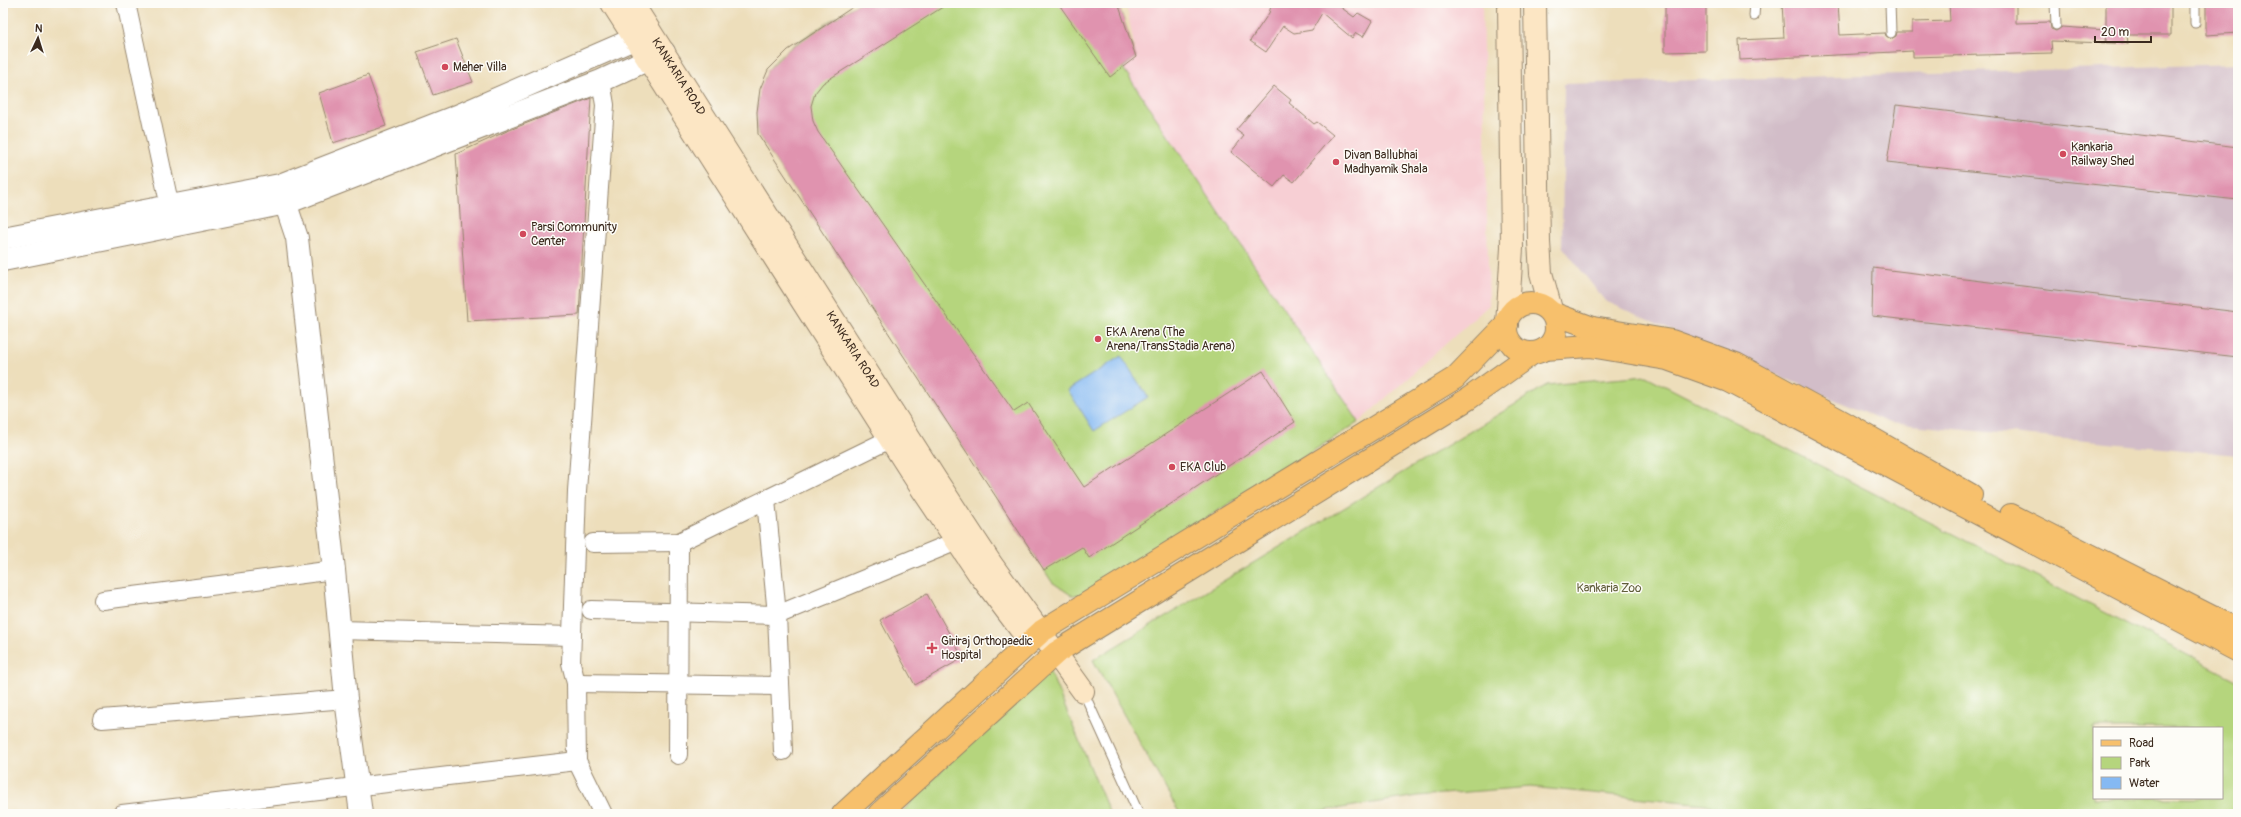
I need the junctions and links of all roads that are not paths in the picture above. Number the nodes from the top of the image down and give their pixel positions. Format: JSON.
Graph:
{"nodes":[{"id":1,"x":126,"y":3,"type":"edge"},
{"id":2,"x":612,"y":3,"type":"edge"},
{"id":3,"x":632,"y":3,"type":"edge"},
{"id":4,"x":1510,"y":3,"type":"edge"},
{"id":5,"x":1535,"y":3,"type":"edge"},
{"id":6,"x":1755,"y":3,"type":"edge"},
{"id":7,"x":1890,"y":3,"type":"edge"},
{"id":8,"x":2055,"y":3,"type":"edge"},
{"id":9,"x":2195,"y":3,"type":"edge"},
{"id":10,"x":1754,"y":16,"type":"dead end"},
{"id":11,"x":2195,"y":23,"type":"dead end"},
{"id":12,"x":2056,"y":26,"type":"dead end"},
{"id":13,"x":1891,"y":33,"type":"dead end"},
{"id":14,"x":643,"y":36,"type":"junction"},
{"id":15,"x":655,"y":56,"type":"junction"},
{"id":16,"x":601,"y":80,"type":"junction"},
{"id":17,"x":283,"y":194,"type":"junction"},
{"id":18,"x":170,"y":207,"type":"junction"},
{"id":19,"x":3,"y":238,"type":"edge"},
{"id":20,"x":3,"y":260,"type":"edge"},
{"id":21,"x":1552,"y":313,"type":"junction"},
{"id":22,"x":1507,"y":324,"type":"junction"},
{"id":23,"x":1539,"y":351,"type":"junction"},
{"id":24,"x":1838,"y":430,"type":"junction"},
{"id":25,"x":890,"y":439,"type":"junction"},
{"id":26,"x":766,"y":500,"type":"junction"},
{"id":27,"x":957,"y":541,"type":"junction"},
{"id":28,"x":679,"y":542,"type":"junction"},
{"id":29,"x":593,"y":543,"type":"dead end"},
{"id":30,"x":334,"y":570,"type":"junction"},
{"id":31,"x":104,"y":600,"type":"dead end"},
{"id":32,"x":591,"y":610,"type":"dead end"},
{"id":33,"x":679,"y":612,"type":"junction"},
{"id":34,"x":777,"y":615,"type":"junction"},
{"id":35,"x":339,"y":630,"type":"junction"},
{"id":36,"x":2238,"y":630,"type":"edge"},
{"id":37,"x":572,"y":636,"type":"junction"},
{"id":38,"x":1036,"y":637,"type":"junction"},
{"id":39,"x":2238,"y":651,"type":"edge"},
{"id":40,"x":1051,"y":657,"type":"junction"},
{"id":41,"x":576,"y":683,"type":"junction"},
{"id":42,"x":678,"y":684,"type":"junction"},
{"id":43,"x":780,"y":686,"type":"junction"},
{"id":44,"x":1084,"y":691,"type":"joint"},
{"id":45,"x":346,"y":699,"type":"junction"},
{"id":46,"x":102,"y":720,"type":"dead end"},
{"id":47,"x":783,"y":751,"type":"dead end"},
{"id":48,"x":678,"y":755,"type":"dead end"},
{"id":49,"x":578,"y":761,"type":"junction"},
{"id":50,"x":358,"y":786,"type":"junction"},
{"id":51,"x":122,"y":814,"type":"edge"},
{"id":52,"x":361,"y":814,"type":"edge"},
{"id":53,"x":603,"y":814,"type":"edge"},
{"id":54,"x":843,"y":814,"type":"edge"},
{"id":55,"x":879,"y":814,"type":"edge"},
{"id":56,"x":1139,"y":814,"type":"edge"}],
"edges":[{"from":1,"to":18,"type":"street"},
{"from":2,"to":14,"type":"main road"},
{"from":3,"to":14,"type":"main road","name":"KANKARIA ROAD"},
{"from":4,"to":22,"type":"main road"},
{"from":5,"to":21,"type":"main road"},
{"from":6,"to":10,"type":"lane"},
{"from":7,"to":13,"type":"lane"},
{"from":8,"to":12,"type":"lane"},
{"from":9,"to":11,"type":"lane"},
{"from":14,"to":15,"type":"main road"},
{"from":14,"to":17,"type":"street"},
{"from":15,"to":16,"type":"street"},
{"from":15,"to":25,"type":"main road"},
{"from":15,"to":38,"type":"main road","name":"KANKARIA ROAD"},
{"from":16,"to":17,"type":"street"},
{"from":16,"to":37,"type":"street"},
{"from":17,"to":18,"type":"street"},
{"from":17,"to":20,"type":"street"},
{"from":17,"to":30,"type":"street"},
{"from":18,"to":19,"type":"street"},
{"from":21,"to":22,"type":"main road"},
{"from":21,"to":23,"type":"main road"},
{"from":21,"to":24,"type":"main road"},
{"from":22,"to":23,"type":"main road"},
{"from":22,"to":38,"type":"main road"},
{"from":23,"to":24,"type":"main road"},
{"from":23,"to":40,"type":"main road"},
{"from":24,"to":36,"type":"main road"},
{"from":24,"to":39,"type":"main road"},
{"from":25,"to":26,"type":"street"},
{"from":25,"to":27,"type":"main road"},
{"from":26,"to":28,"type":"street"},
{"from":26,"to":34,"type":"street"},
{"from":27,"to":34,"type":"street"},
{"from":27,"to":38,"type":"main road"},
{"from":28,"to":29,"type":"street"},
{"from":28,"to":33,"type":"street"},
{"from":30,"to":31,"type":"street"},
{"from":30,"to":35,"type":"street"},
{"from":32,"to":33,"type":"street"},
{"from":33,"to":34,"type":"street"},
{"from":33,"to":42,"type":"street"},
{"from":34,"to":43,"type":"street"},
{"from":35,"to":37,"type":"street"},
{"from":35,"to":45,"type":"street"},
{"from":37,"to":41,"type":"street"},
{"from":38,"to":40,"type":"main road","name":"KANKARIA ROAD"},
{"from":38,"to":54,"type":"main road"},
{"from":40,"to":44,"type":"main road","name":"KANKARIA ROAD"},
{"from":40,"to":55,"type":"main road"},
{"from":41,"to":42,"type":"street"},
{"from":41,"to":49,"type":"street"},
{"from":42,"to":43,"type":"street"},
{"from":42,"to":48,"type":"street"},
{"from":43,"to":47,"type":"street"},
{"from":44,"to":56,"type":"lane"},
{"from":45,"to":46,"type":"street"},
{"from":45,"to":50,"type":"street"},
{"from":49,"to":50,"type":"street"},
{"from":49,"to":53,"type":"street"},
{"from":50,"to":51,"type":"street"},
{"from":50,"to":52,"type":"street"}]}
